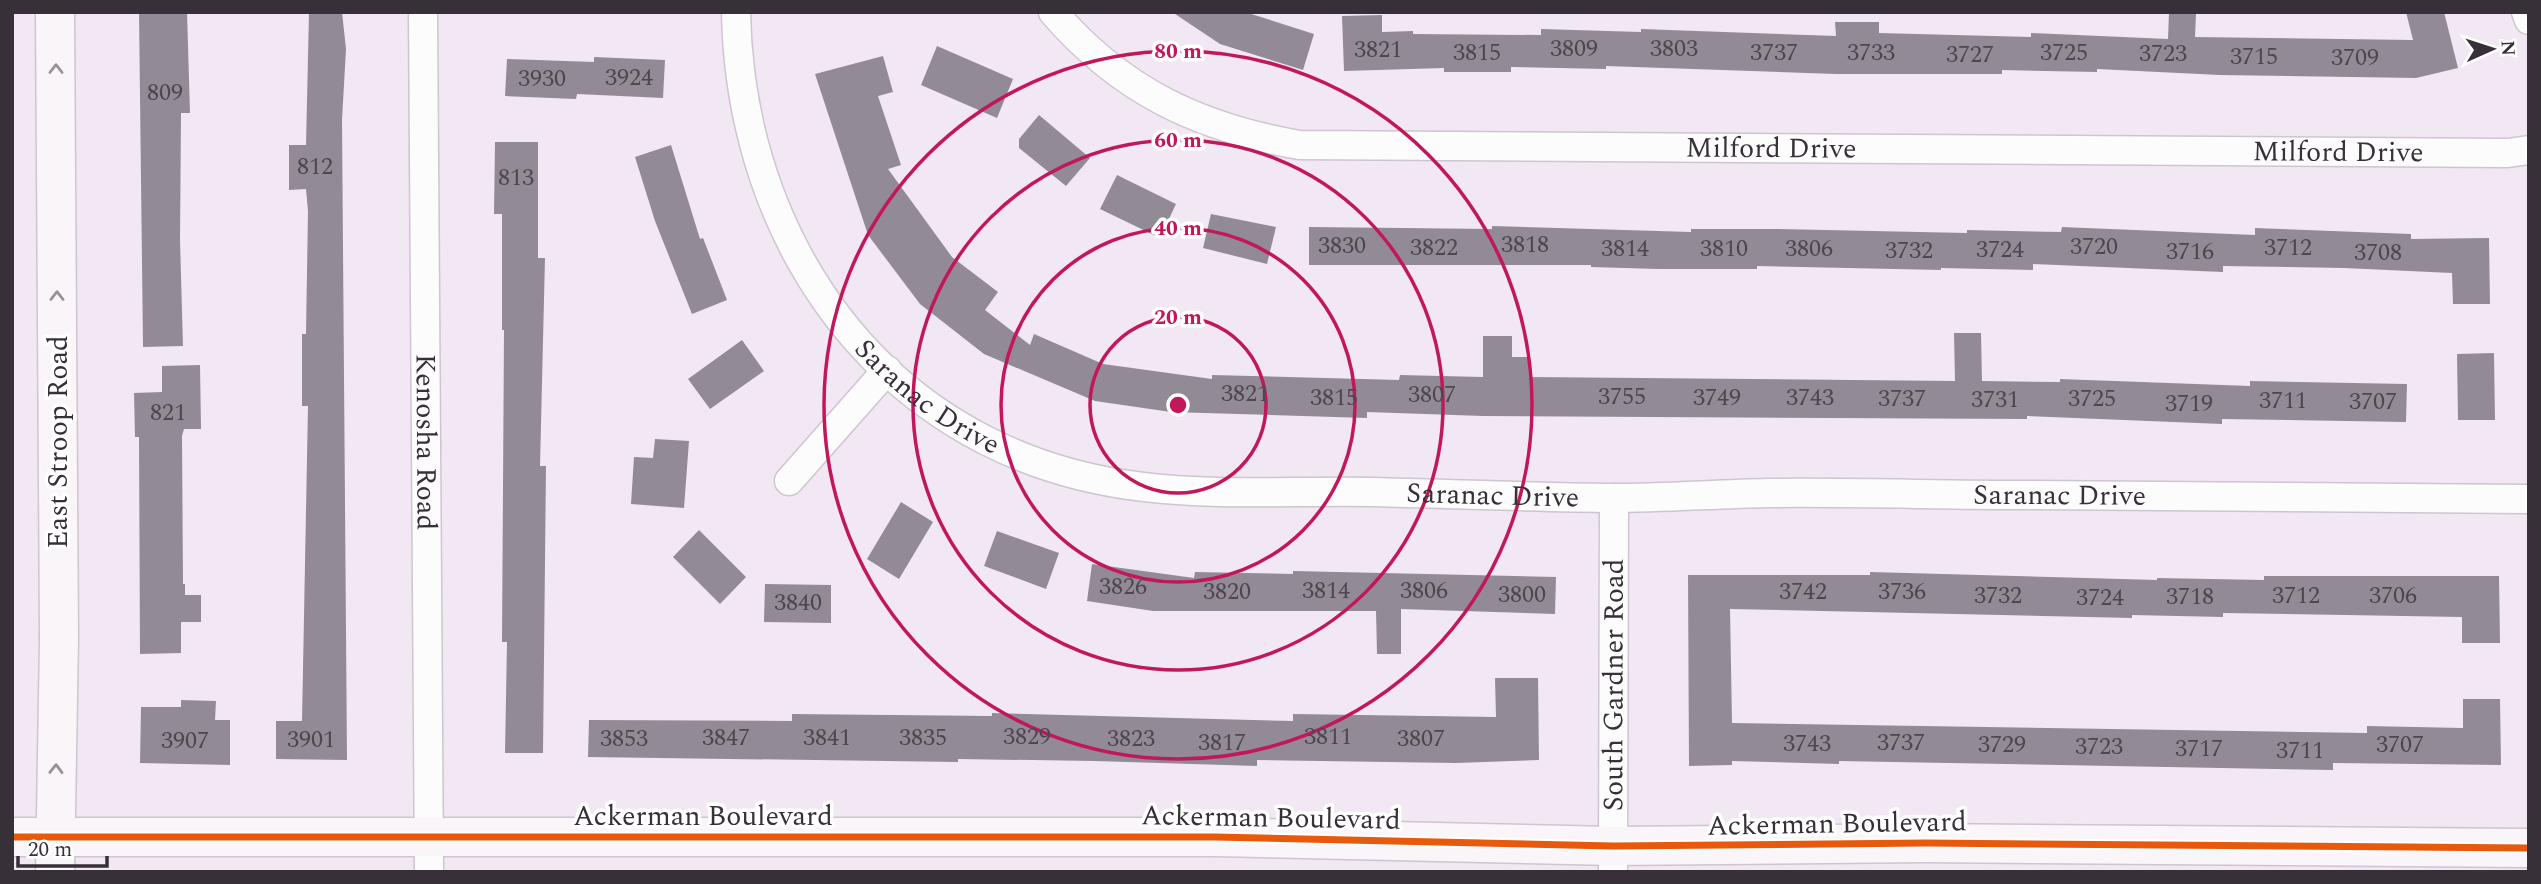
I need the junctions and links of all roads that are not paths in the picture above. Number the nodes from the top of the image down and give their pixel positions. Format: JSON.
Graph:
{"nodes":[{"id":1,"x":55,"y":12,"type":"edge"},
{"id":2,"x":423,"y":12,"type":"edge"},
{"id":3,"x":736,"y":12,"type":"edge"},
{"id":4,"x":1053,"y":12,"type":"edge"},
{"id":5,"x":2526,"y":12,"type":"edge"},
{"id":6,"x":2529,"y":20,"type":"edge"},
{"id":7,"x":2529,"y":149,"type":"edge"},
{"id":8,"x":887,"y":370,"type":"junction"},
{"id":9,"x":789,"y":481,"type":"dead end"},
{"id":10,"x":1614,"y":498,"type":"junction"},
{"id":11,"x":2529,"y":499,"type":"edge"},
{"id":12,"x":12,"y":837,"type":"edge"},
{"id":13,"x":2529,"y":848,"type":"edge"},
{"id":14,"x":55,"y":854,"type":"edge"},
{"id":15,"x":429,"y":855,"type":"edge"},
{"id":16,"x":1613,"y":859,"type":"edge"}],
"edges":[{"from":14,"to":1,"type":"street","name":"East Stroop Road","one_way":true},
{"from":2,"to":15,"type":"street","name":"Kenosha Road"},
{"from":3,"to":8,"type":"street","name":"Saranac Drive"},
{"from":4,"to":7,"type":"street","name":"Milford Drive"},
{"from":5,"to":6,"type":"street"},
{"from":8,"to":9,"type":"street"},
{"from":8,"to":10,"type":"street","name":"Saranac Drive"},
{"from":10,"to":11,"type":"street","name":"Saranac Drive"},
{"from":10,"to":16,"type":"street","name":"South Gardner Road"},
{"from":12,"to":14,"type":"street","name":"Ackerman Boulevard"},
{"from":13,"to":16,"type":"street","name":"Ackerman Boulevard"},
{"from":14,"to":15,"type":"street","name":"Ackerman Boulevard"},
{"from":15,"to":16,"type":"street","name":"Ackerman Boulevard"}]}
